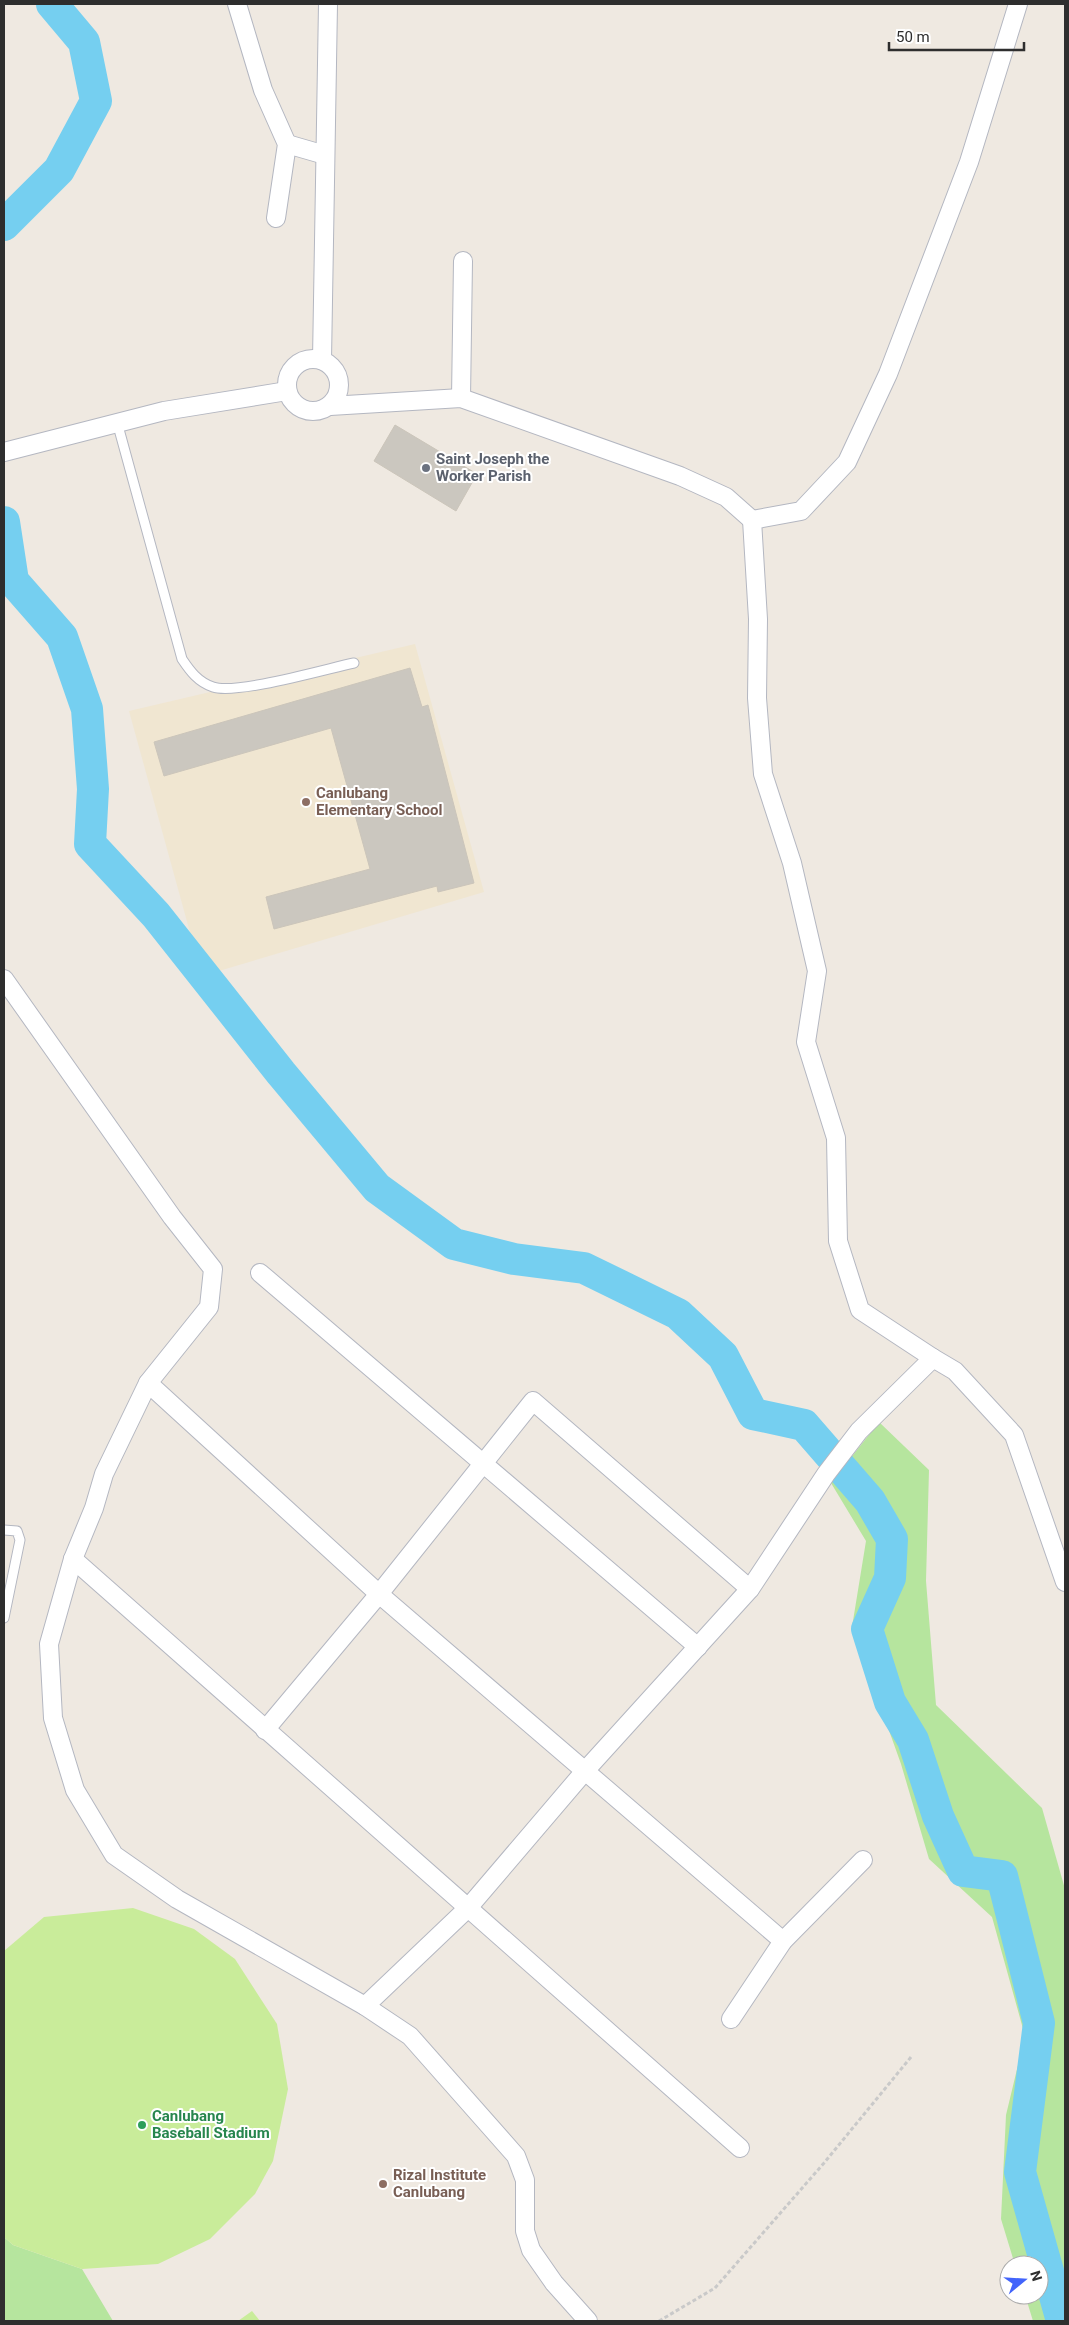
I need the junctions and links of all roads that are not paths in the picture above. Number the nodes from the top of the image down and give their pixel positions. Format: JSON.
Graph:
{"nodes":[{"id":1,"x":237,"y":4,"type":"edge"},
{"id":2,"x":328,"y":4,"type":"edge"},
{"id":3,"x":1018,"y":4,"type":"edge"},
{"id":4,"x":287,"y":144,"type":"junction"},
{"id":5,"x":325,"y":155,"type":"junction"},
{"id":6,"x":276,"y":218,"type":"dead end"},
{"id":7,"x":463,"y":260,"type":"dead end"},
{"id":8,"x":322,"y":360,"type":"junction"},
{"id":9,"x":287,"y":391,"type":"junction"},
{"id":10,"x":461,"y":398,"type":"junction"},
{"id":11,"x":330,"y":406,"type":"junction"},
{"id":12,"x":117,"y":422,"type":"junction"},
{"id":13,"x":4,"y":452,"type":"edge"},
{"id":14,"x":752,"y":520,"type":"junction"},
{"id":15,"x":354,"y":663,"type":"dead end"},
{"id":16,"x":4,"y":979,"type":"edge"},
{"id":17,"x":260,"y":1273,"type":"dead end"},
{"id":18,"x":933,"y":1358,"type":"junction"},
{"id":19,"x":148,"y":1384,"type":"junction"},
{"id":20,"x":483,"y":1464,"type":"junction"},
{"id":21,"x":4,"y":1530,"type":"edge"},
{"id":22,"x":73,"y":1559,"type":"junction"},
{"id":23,"x":1065,"y":1582,"type":"edge"},
{"id":24,"x":750,"y":1590,"type":"junction"},
{"id":25,"x":379,"y":1594,"type":"junction"},
{"id":26,"x":4,"y":1618,"type":"edge"},
{"id":27,"x":698,"y":1647,"type":"junction"},
{"id":28,"x":265,"y":1730,"type":"junction"},
{"id":29,"x":584,"y":1772,"type":"junction"},
{"id":30,"x":864,"y":1860,"type":"dead end"},
{"id":31,"x":468,"y":1908,"type":"junction"},
{"id":32,"x":783,"y":1941,"type":"junction"},
{"id":33,"x":365,"y":2006,"type":"junction"},
{"id":34,"x":731,"y":2019,"type":"dead end"},
{"id":35,"x":740,"y":2148,"type":"dead end"},
{"id":36,"x":588,"y":2321,"type":"edge"}],
"edges":[{"from":1,"to":4,"type":"street"},
{"from":2,"to":5,"type":"street"},
{"from":3,"to":14,"type":"street"},
{"from":4,"to":5,"type":"street"},
{"from":4,"to":6,"type":"street"},
{"from":5,"to":8,"type":"street"},
{"from":7,"to":10,"type":"street"},
{"from":8,"to":9,"type":"street"},
{"from":8,"to":11,"type":"street"},
{"from":9,"to":11,"type":"street"},
{"from":9,"to":12,"type":"street"},
{"from":10,"to":11,"type":"street"},
{"from":10,"to":14,"type":"street"},
{"from":12,"to":13,"type":"street"},
{"from":12,"to":15,"type":"lane"},
{"from":14,"to":18,"type":"street"},
{"from":16,"to":19,"type":"street"},
{"from":17,"to":20,"type":"street"},
{"from":18,"to":23,"type":"street"},
{"from":18,"to":24,"type":"street"},
{"from":19,"to":22,"type":"street"},
{"from":19,"to":25,"type":"street"},
{"from":20,"to":24,"type":"street"},
{"from":20,"to":25,"type":"street"},
{"from":20,"to":27,"type":"street"},
{"from":21,"to":26,"type":"lane"},
{"from":22,"to":28,"type":"street"},
{"from":22,"to":33,"type":"street"},
{"from":24,"to":27,"type":"street"},
{"from":25,"to":28,"type":"street"},
{"from":25,"to":29,"type":"street"},
{"from":27,"to":29,"type":"street"},
{"from":28,"to":31,"type":"street"},
{"from":29,"to":31,"type":"street"},
{"from":29,"to":32,"type":"street"},
{"from":30,"to":32,"type":"street"},
{"from":31,"to":33,"type":"street"},
{"from":31,"to":35,"type":"street"},
{"from":32,"to":34,"type":"street"},
{"from":33,"to":36,"type":"street"}]}
